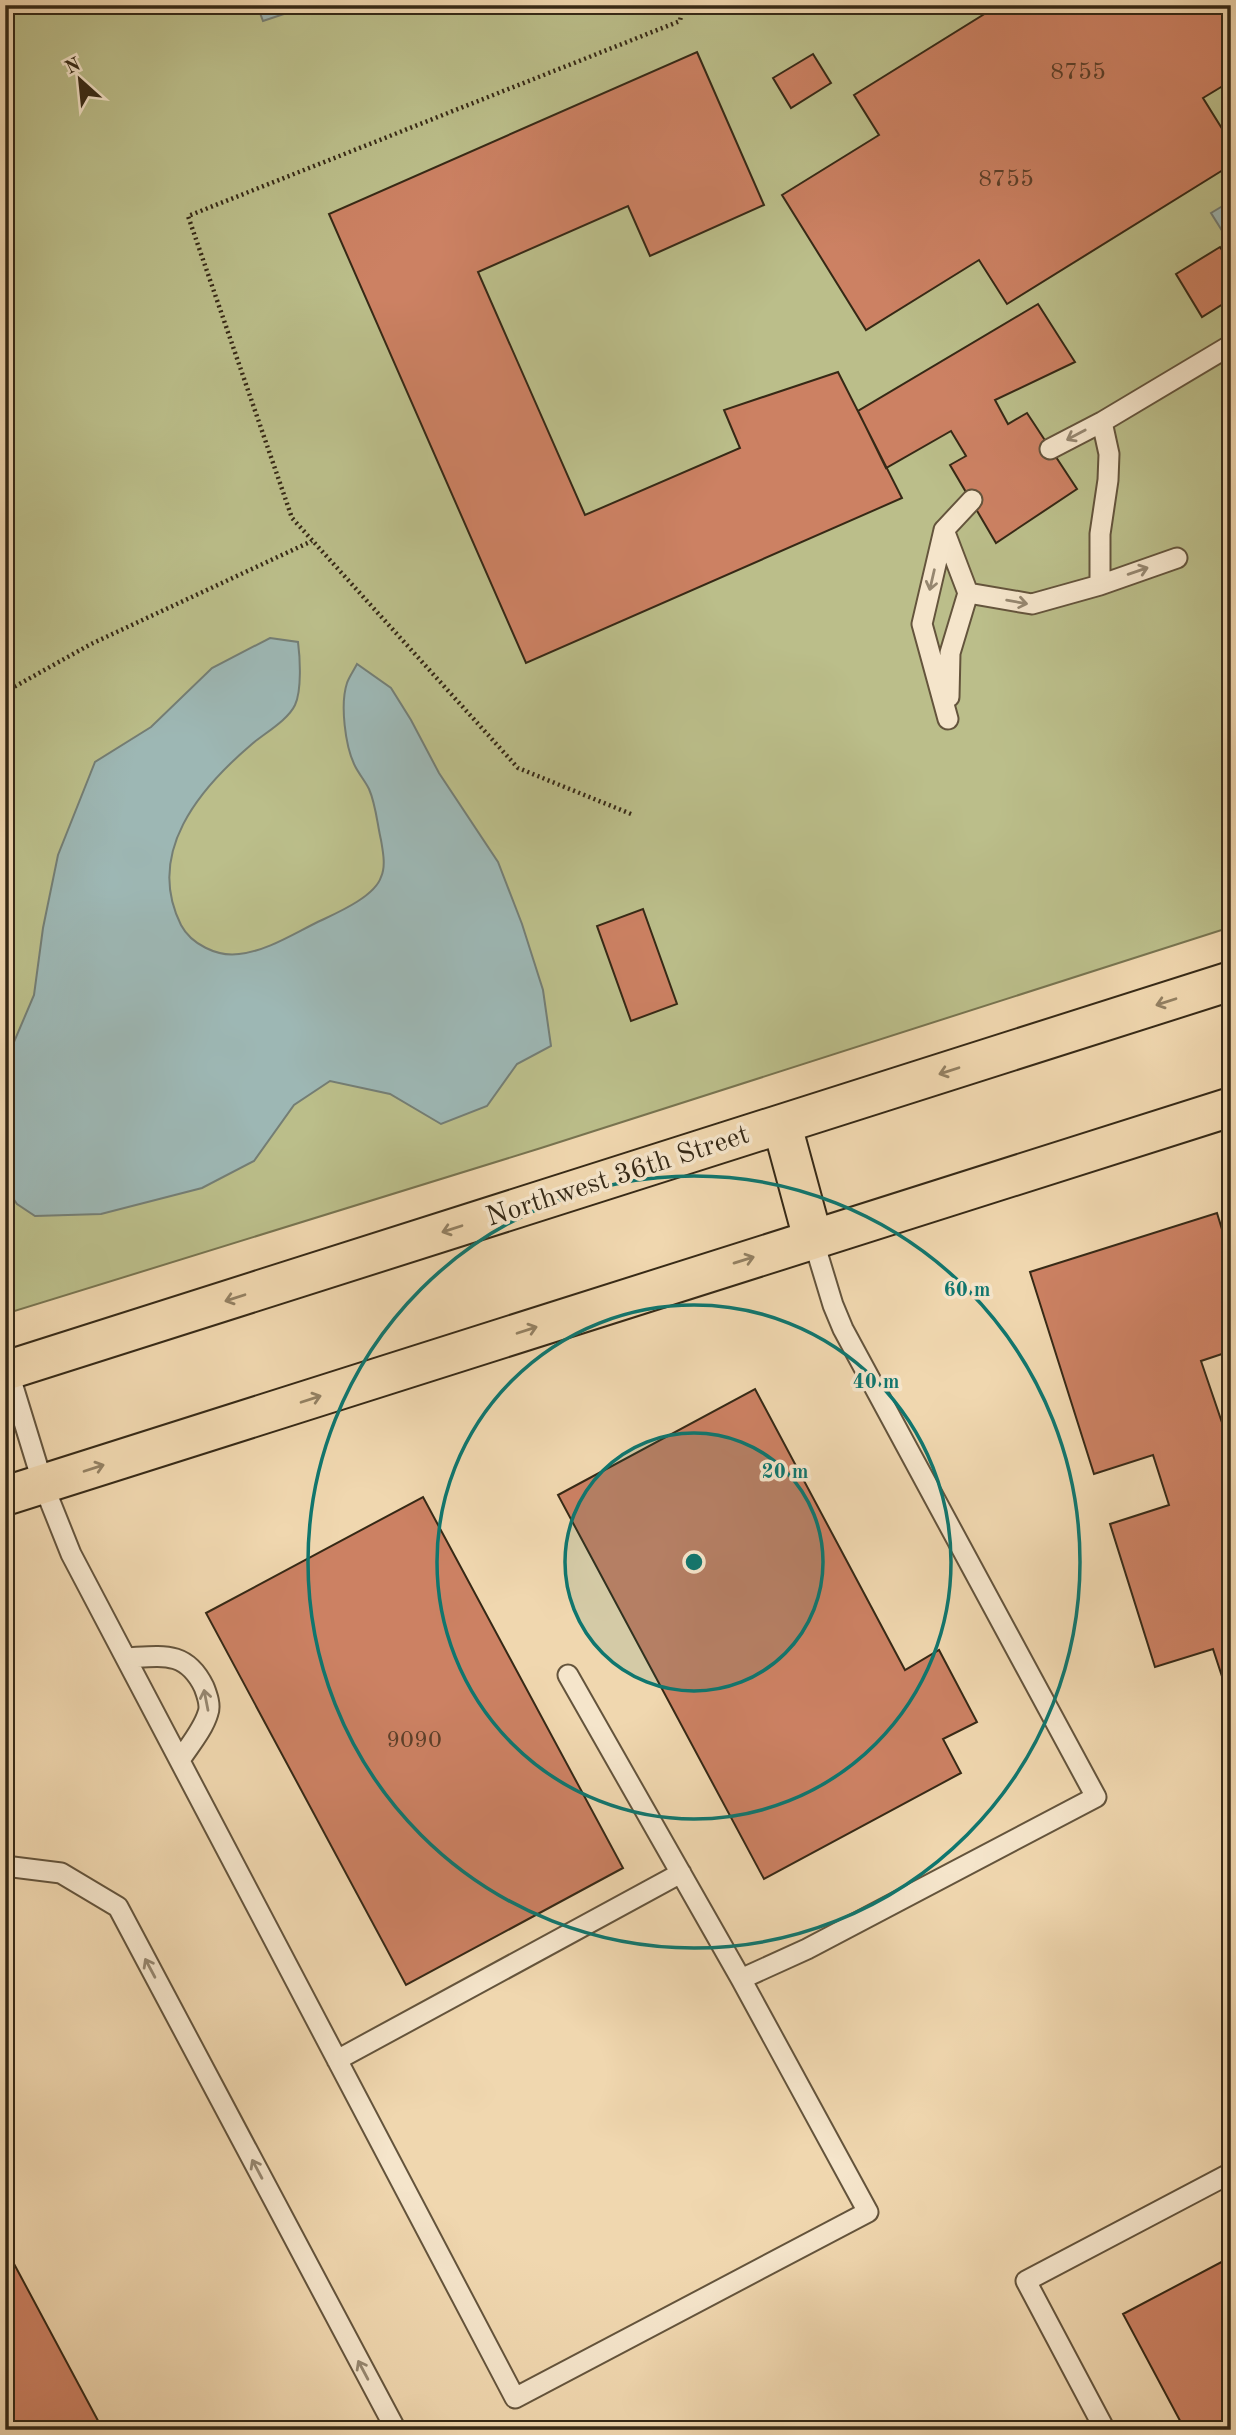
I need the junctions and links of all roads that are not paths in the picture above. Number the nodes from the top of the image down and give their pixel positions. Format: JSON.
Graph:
{"nodes":[{"id":1,"x":1231,"y":345,"type":"edge"},
{"id":2,"x":1102,"y":422,"type":"junction"},
{"id":3,"x":1050,"y":449,"type":"dead end"},
{"id":4,"x":972,"y":500,"type":"dead end"},
{"id":5,"x":944,"y":530,"type":"junction"},
{"id":6,"x":1177,"y":558,"type":"dead end"},
{"id":7,"x":1100,"y":585,"type":"junction"},
{"id":8,"x":968,"y":593,"type":"junction"},
{"id":9,"x":1231,"y":981,"type":"edge"},
{"id":10,"x":1231,"y":1107,"type":"edge"},
{"id":11,"x":782,"y":1125,"type":"junction"},
{"id":12,"x":813,"y":1239,"type":"junction"},
{"id":13,"x":6,"y":1371,"type":"edge"},
{"id":14,"x":43,"y":1484,"type":"junction"},
{"id":15,"x":5,"y":1496,"type":"edge"},
{"id":16,"x":126,"y":1658,"type":"junction"},
{"id":17,"x":568,"y":1675,"type":"dead end"},
{"id":18,"x":180,"y":1760,"type":"junction"},
{"id":19,"x":5,"y":1866,"type":"edge"},
{"id":20,"x":681,"y":1873,"type":"junction"},
{"id":21,"x":741,"y":1979,"type":"junction"},
{"id":22,"x":337,"y":2060,"type":"junction"},
{"id":23,"x":1231,"y":2172,"type":"edge"},
{"id":24,"x":396,"y":2430,"type":"edge"},
{"id":25,"x":1105,"y":2430,"type":"edge"}],
"edges":[{"from":1,"to":2,"type":"lane"},
{"from":2,"to":3,"type":"lane","one_way":true},
{"from":2,"to":7,"type":"lane"},
{"from":4,"to":5,"type":"lane"},
{"from":5,"to":8,"type":"lane"},
{"from":5,"to":8,"type":"lane","one_way":true},
{"from":7,"to":6,"type":"lane","one_way":true},
{"from":8,"to":7,"type":"lane","one_way":true},
{"from":9,"to":11,"type":"main road","name":"Northwest 36th Street","one_way":true},
{"from":10,"to":12,"type":"main road"},
{"from":11,"to":12,"type":"main road"},
{"from":11,"to":13,"type":"main road","name":"Northwest 36th Street","one_way":true},
{"from":14,"to":12,"type":"main road","one_way":true},
{"from":12,"to":21,"type":"lane"},
{"from":13,"to":14,"type":"lane"},
{"from":14,"to":15,"type":"main road"},
{"from":14,"to":16,"type":"lane"},
{"from":16,"to":18,"type":"lane"},
{"from":18,"to":16,"type":"lane","one_way":true},
{"from":17,"to":20,"type":"lane"},
{"from":18,"to":22,"type":"lane"},
{"from":24,"to":19,"type":"lane","one_way":true},
{"from":20,"to":21,"type":"lane"},
{"from":20,"to":22,"type":"lane"},
{"from":21,"to":22,"type":"lane"},
{"from":23,"to":25,"type":"lane"}]}
